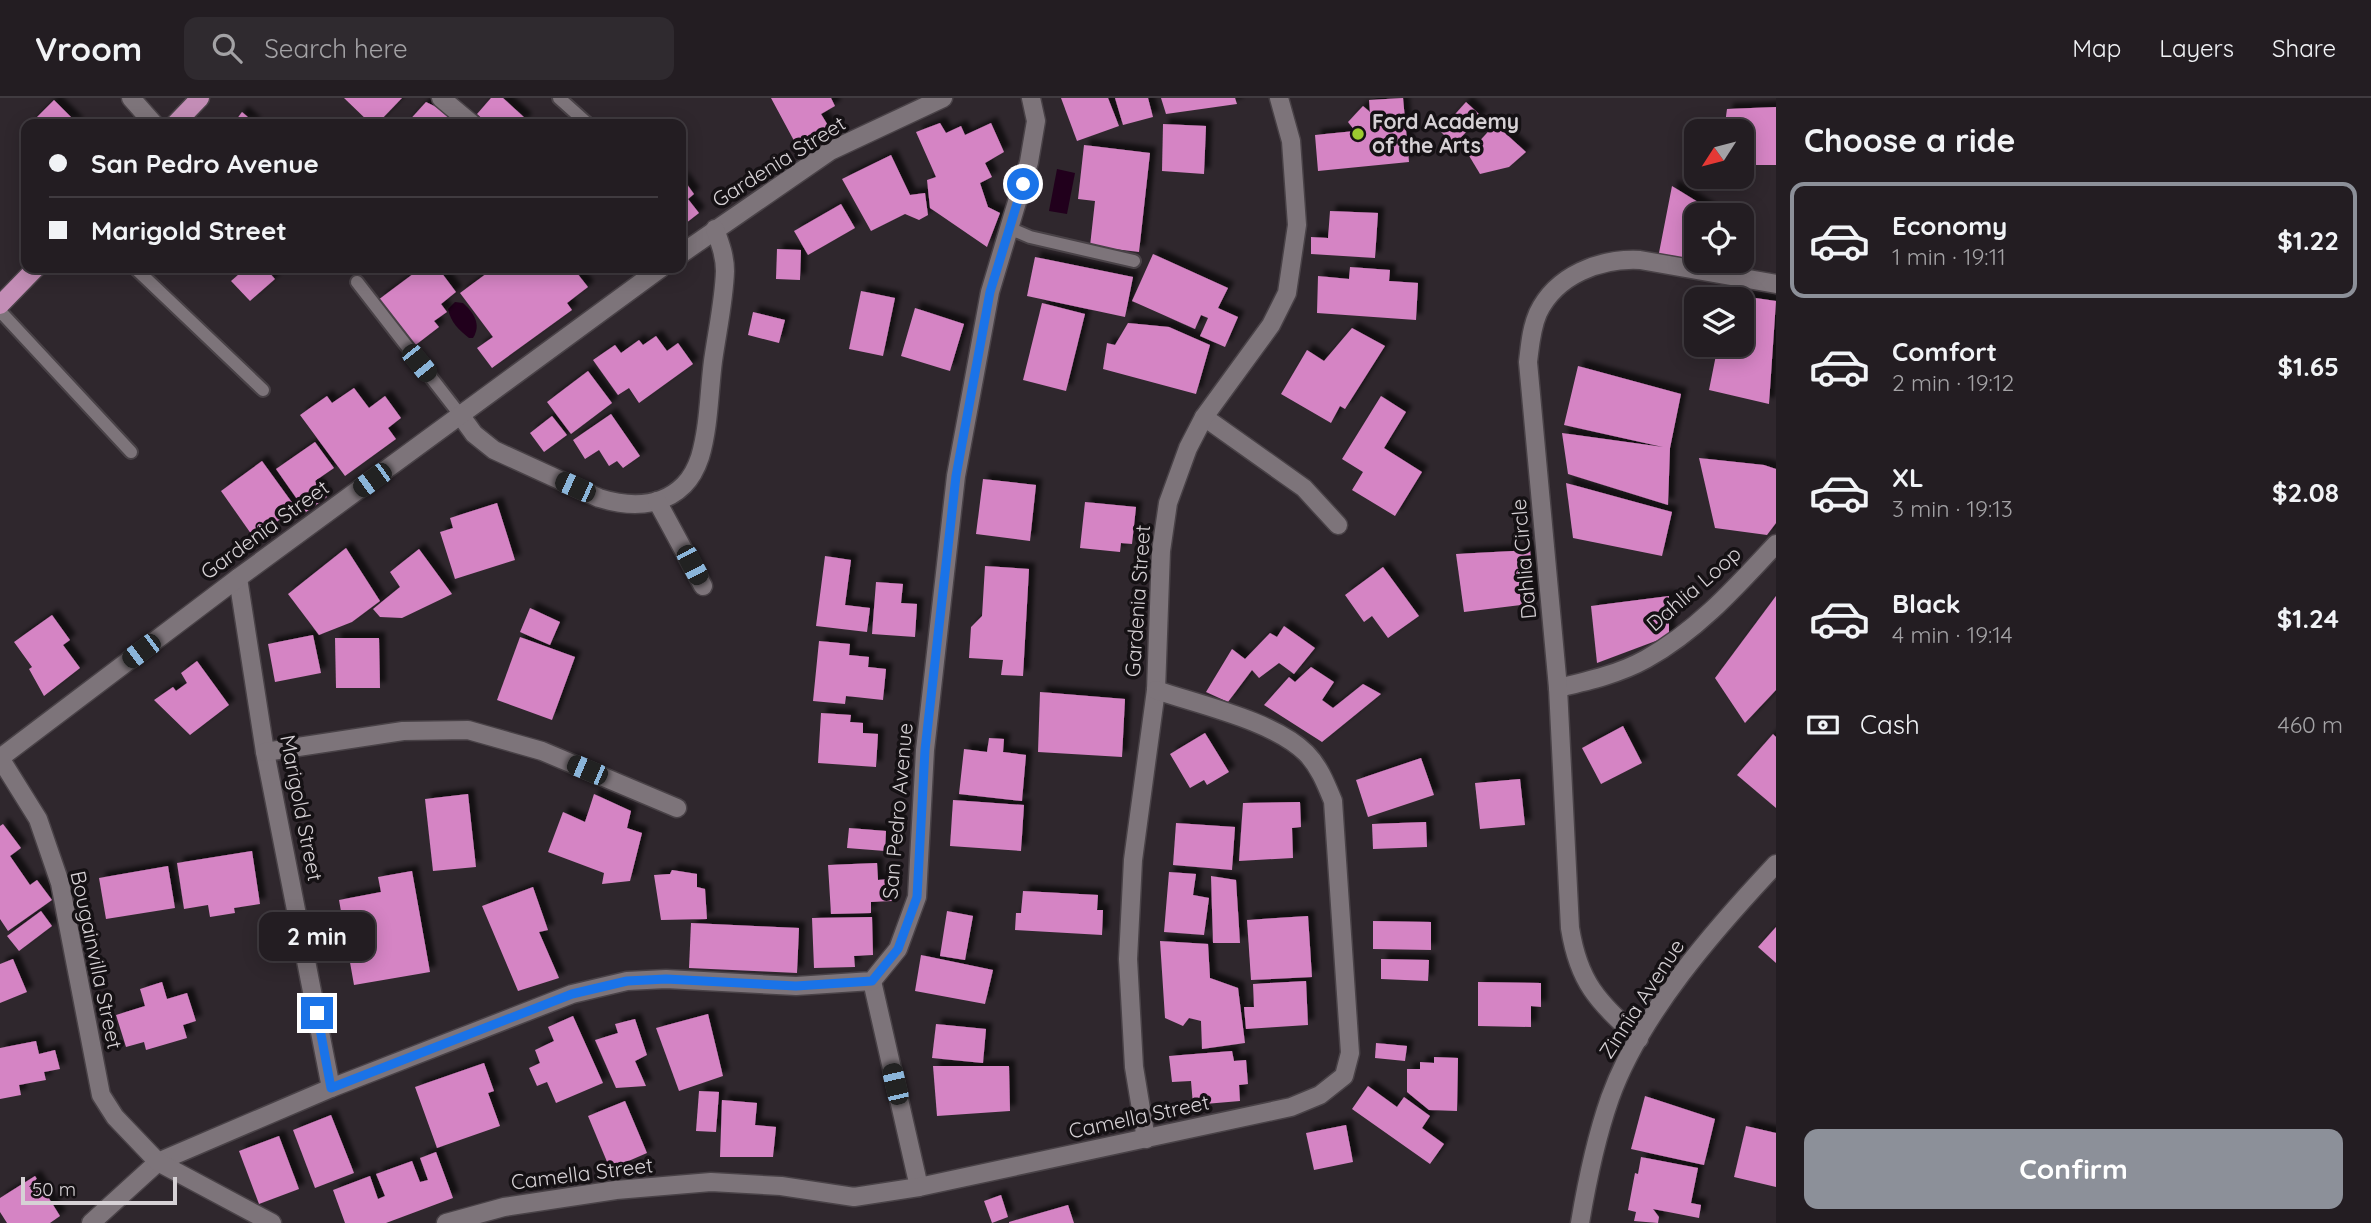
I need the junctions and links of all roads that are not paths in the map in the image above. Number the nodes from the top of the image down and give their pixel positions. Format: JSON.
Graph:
{"nodes":[{"id":1,"x":131,"y":98,"type":"edge"},
{"id":2,"x":200,"y":98,"type":"edge"},
{"id":3,"x":441,"y":98,"type":"edge"},
{"id":4,"x":559,"y":98,"type":"edge"},
{"id":5,"x":943,"y":98,"type":"edge"},
{"id":6,"x":1031,"y":98,"type":"edge"},
{"id":7,"x":1279,"y":98,"type":"edge"},
{"id":8,"x":150,"y":119,"type":"edge"},
{"id":9,"x":185,"y":119,"type":"edge"},
{"id":10,"x":466,"y":119,"type":"edge"},
{"id":11,"x":582,"y":119,"type":"edge"},
{"id":12,"x":1009,"y":228,"type":"junction"},
{"id":13,"x":715,"y":229,"type":"junction"},
{"id":14,"x":686,"y":250,"type":"edge"},
{"id":15,"x":1134,"y":261,"type":"dead end"},
{"id":16,"x":31,"y":273,"type":"edge"},
{"id":17,"x":140,"y":273,"type":"edge"},
{"id":18,"x":655,"y":273,"type":"edge"},
{"id":19,"x":357,"y":282,"type":"dead end"},
{"id":20,"x":1776,"y":284,"type":"edge"},
{"id":21,"x":0,"y":305,"type":"edge"},
{"id":22,"x":0,"y":311,"type":"edge"},
{"id":23,"x":263,"y":390,"type":"dead end"},
{"id":24,"x":461,"y":416,"type":"junction"},
{"id":25,"x":1205,"y":417,"type":"junction"},
{"id":26,"x":131,"y":452,"type":"dead end"},
{"id":27,"x":657,"y":501,"type":"junction"},
{"id":28,"x":1338,"y":524,"type":"dead end"},
{"id":29,"x":1776,"y":544,"type":"edge"},
{"id":30,"x":238,"y":578,"type":"junction"},
{"id":31,"x":703,"y":586,"type":"dead end"},
{"id":32,"x":1558,"y":688,"type":"junction"},
{"id":33,"x":1156,"y":690,"type":"junction"},
{"id":34,"x":265,"y":751,"type":"junction"},
{"id":35,"x":0,"y":758,"type":"edge"},
{"id":36,"x":677,"y":808,"type":"dead end"},
{"id":37,"x":1776,"y":864,"type":"edge"},
{"id":38,"x":872,"y":981,"type":"junction"},
{"id":39,"x":1639,"y":1039,"type":"junction"},
{"id":40,"x":331,"y":1088,"type":"junction"},
{"id":41,"x":1146,"y":1139,"type":"junction"},
{"id":42,"x":158,"y":1162,"type":"junction"},
{"id":43,"x":919,"y":1187,"type":"junction"},
{"id":44,"x":91,"y":1223,"type":"edge"},
{"id":45,"x":272,"y":1223,"type":"edge"},
{"id":46,"x":446,"y":1223,"type":"edge"},
{"id":47,"x":1580,"y":1223,"type":"edge"}],
"edges":[{"from":1,"to":8,"type":"street"},
{"from":2,"to":9,"type":"main road"},
{"from":3,"to":10,"type":"street"},
{"from":4,"to":11,"type":"lane"},
{"from":5,"to":13,"type":"street","name":"Gardenia Street"},
{"from":6,"to":12,"type":"street","name":"San Pedro Avenue"},
{"from":7,"to":25,"type":"street","name":"Gardenia Street"},
{"from":12,"to":15,"type":"lane"},
{"from":12,"to":38,"type":"street","name":"San Pedro Avenue"},
{"from":13,"to":14,"type":"street","name":"Gardenia Street"},
{"from":13,"to":27,"type":"street"},
{"from":16,"to":21,"type":"main road"},
{"from":17,"to":23,"type":"lane"},
{"from":18,"to":24,"type":"street","name":"Gardenia Street"},
{"from":19,"to":24,"type":"lane"},
{"from":20,"to":32,"type":"street","name":"Dahlia Circle"},
{"from":22,"to":26,"type":"lane"},
{"from":24,"to":27,"type":"street"},
{"from":24,"to":30,"type":"street","name":"Gardenia Street"},
{"from":25,"to":28,"type":"street"},
{"from":25,"to":33,"type":"street","name":"Gardenia Street"},
{"from":27,"to":31,"type":"street"},
{"from":29,"to":32,"type":"street","name":"Dahlia Loop"},
{"from":30,"to":34,"type":"street","name":"Marigold Street"},
{"from":30,"to":35,"type":"street","name":"Gardenia Street"},
{"from":32,"to":39,"type":"street","name":"Dahlia Circle"},
{"from":33,"to":41,"type":"street","name":"Gardenia Street"},
{"from":33,"to":41,"type":"street","name":"Camella Street"},
{"from":34,"to":36,"type":"street"},
{"from":34,"to":40,"type":"street","name":"Marigold Street"},
{"from":35,"to":42,"type":"street","name":"Bougainvilla Street"},
{"from":37,"to":39,"type":"street","name":"Zinnia Avenue"},
{"from":38,"to":40,"type":"street"},
{"from":38,"to":43,"type":"street"},
{"from":39,"to":47,"type":"street","name":"Zinnia Avenue"},
{"from":40,"to":42,"type":"street"},
{"from":41,"to":43,"type":"street","name":"Camella Street"},
{"from":42,"to":44,"type":"street"},
{"from":42,"to":45,"type":"street","name":"Bougainvilla Street"},
{"from":43,"to":46,"type":"street","name":"Camella Street"}]}
